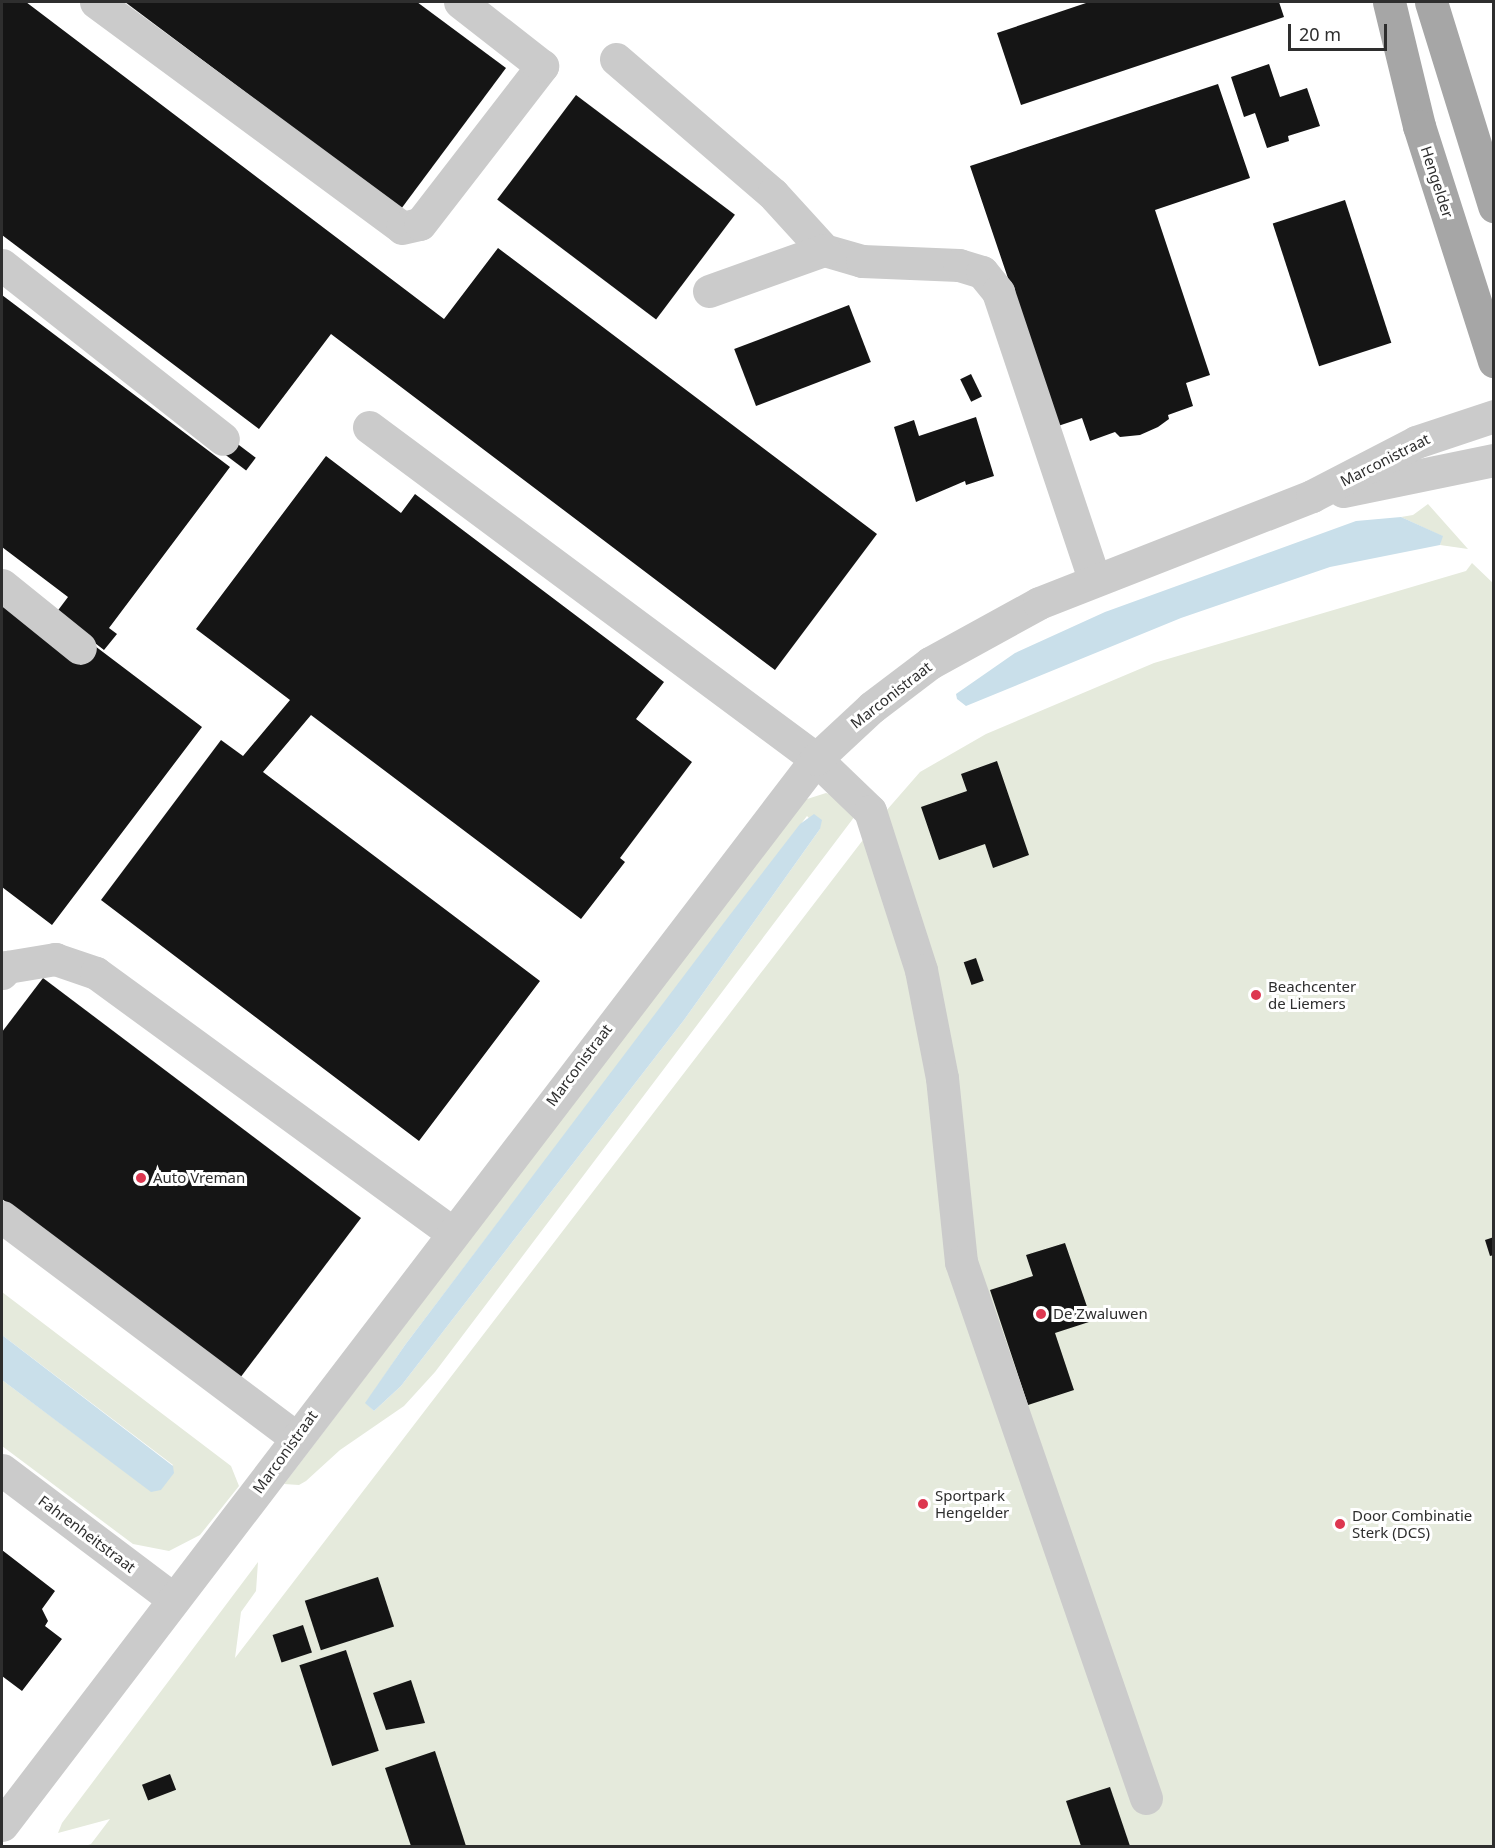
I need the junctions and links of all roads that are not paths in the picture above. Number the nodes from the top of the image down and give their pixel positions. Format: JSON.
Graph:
{"nodes":[{"id":1,"x":96,"y":2,"type":"edge"},
{"id":2,"x":459,"y":2,"type":"edge"},
{"id":3,"x":1389,"y":2,"type":"edge"},
{"id":4,"x":1431,"y":2,"type":"edge"},
{"id":5,"x":615,"y":59,"type":"dead end"},
{"id":6,"x":1494,"y":206,"type":"edge"},
{"id":7,"x":824,"y":250,"type":"junction"},
{"id":8,"x":2,"y":265,"type":"edge"},
{"id":9,"x":708,"y":291,"type":"dead end"},
{"id":10,"x":1494,"y":361,"type":"edge"},
{"id":11,"x":1494,"y":416,"type":"edge"},
{"id":12,"x":369,"y":427,"type":"dead end"},
{"id":13,"x":223,"y":439,"type":"dead end"},
{"id":14,"x":1494,"y":459,"type":"edge"},
{"id":15,"x":1312,"y":496,"type":"junction"},
{"id":16,"x":1094,"y":579,"type":"junction"},
{"id":17,"x":2,"y":585,"type":"edge"},
{"id":18,"x":80,"y":648,"type":"dead end"},
{"id":19,"x":816,"y":759,"type":"junction"},
{"id":20,"x":2,"y":974,"type":"edge"},
{"id":21,"x":2,"y":1217,"type":"edge"},
{"id":22,"x":452,"y":1232,"type":"junction"},
{"id":23,"x":295,"y":1437,"type":"junction"},
{"id":24,"x":2,"y":1470,"type":"edge"},
{"id":25,"x":172,"y":1598,"type":"junction"},
{"id":26,"x":1146,"y":1798,"type":"dead end"},
{"id":27,"x":2,"y":1825,"type":"edge"}],
"edges":[{"from":1,"to":2,"type":"street"},
{"from":3,"to":10,"type":"main road","name":"Hengelder"},
{"from":4,"to":6,"type":"main road"},
{"from":5,"to":7,"type":"street"},
{"from":7,"to":9,"type":"street"},
{"from":7,"to":16,"type":"street"},
{"from":8,"to":13,"type":"street"},
{"from":11,"to":15,"type":"street","name":"Marconistraat"},
{"from":12,"to":19,"type":"street"},
{"from":14,"to":15,"type":"street","name":"Marconistraat"},
{"from":15,"to":16,"type":"street","name":"Marconistraat"},
{"from":16,"to":19,"type":"street","name":"Marconistraat"},
{"from":17,"to":18,"type":"street"},
{"from":19,"to":22,"type":"street","name":"Marconistraat"},
{"from":19,"to":26,"type":"street"},
{"from":20,"to":22,"type":"street"},
{"from":21,"to":23,"type":"street"},
{"from":22,"to":23,"type":"street","name":"Marconistraat"},
{"from":23,"to":25,"type":"street","name":"Marconistraat"},
{"from":24,"to":25,"type":"street","name":"Fahrenheitstraat"},
{"from":25,"to":27,"type":"street","name":"Marconistraat"}]}
